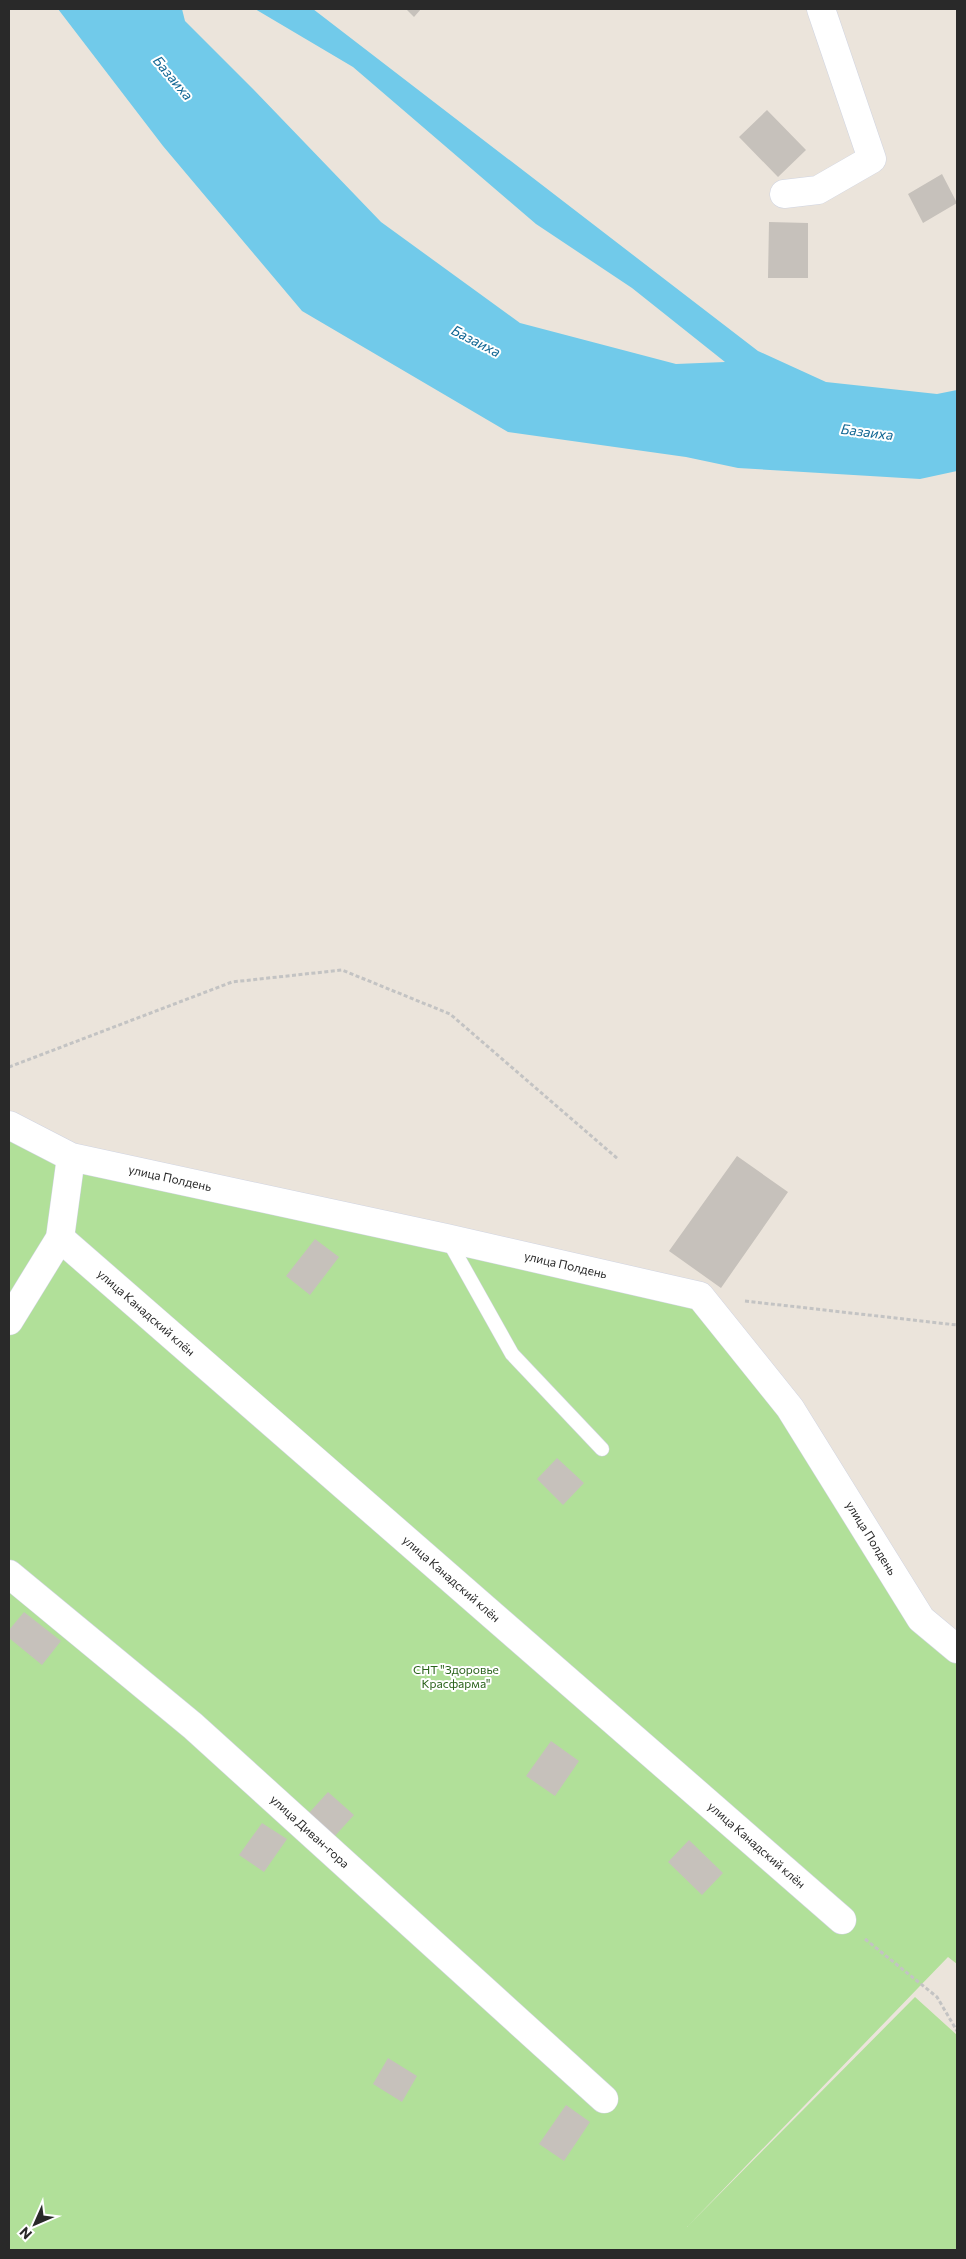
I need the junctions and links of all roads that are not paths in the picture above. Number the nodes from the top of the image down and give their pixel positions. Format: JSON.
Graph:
{"nodes":[{"id":1,"x":821,"y":9,"type":"edge"},
{"id":2,"x":784,"y":194,"type":"dead end"},
{"id":3,"x":9,"y":1125,"type":"edge"},
{"id":4,"x":71,"y":1157,"type":"junction"},
{"id":5,"x":60,"y":1238,"type":"junction"},
{"id":6,"x":446,"y":1238,"type":"junction"},
{"id":7,"x":9,"y":1321,"type":"edge"},
{"id":8,"x":602,"y":1448,"type":"dead end"},
{"id":9,"x":9,"y":1574,"type":"edge"},
{"id":10,"x":957,"y":1649,"type":"edge"},
{"id":11,"x":842,"y":1920,"type":"road end"},
{"id":12,"x":604,"y":2098,"type":"dead end"}],
"edges":[{"from":1,"to":2,"type":"street"},
{"from":3,"to":4,"type":"street","name":"улица Полдень"},
{"from":4,"to":5,"type":"street"},
{"from":4,"to":6,"type":"street","name":"улица Полдень"},
{"from":5,"to":7,"type":"street"},
{"from":5,"to":11,"type":"street","name":"улица Канадский клён"},
{"from":6,"to":8,"type":"lane"},
{"from":6,"to":10,"type":"street","name":"улица Полдень"},
{"from":9,"to":12,"type":"street","name":"улица Диван-гора"}]}
